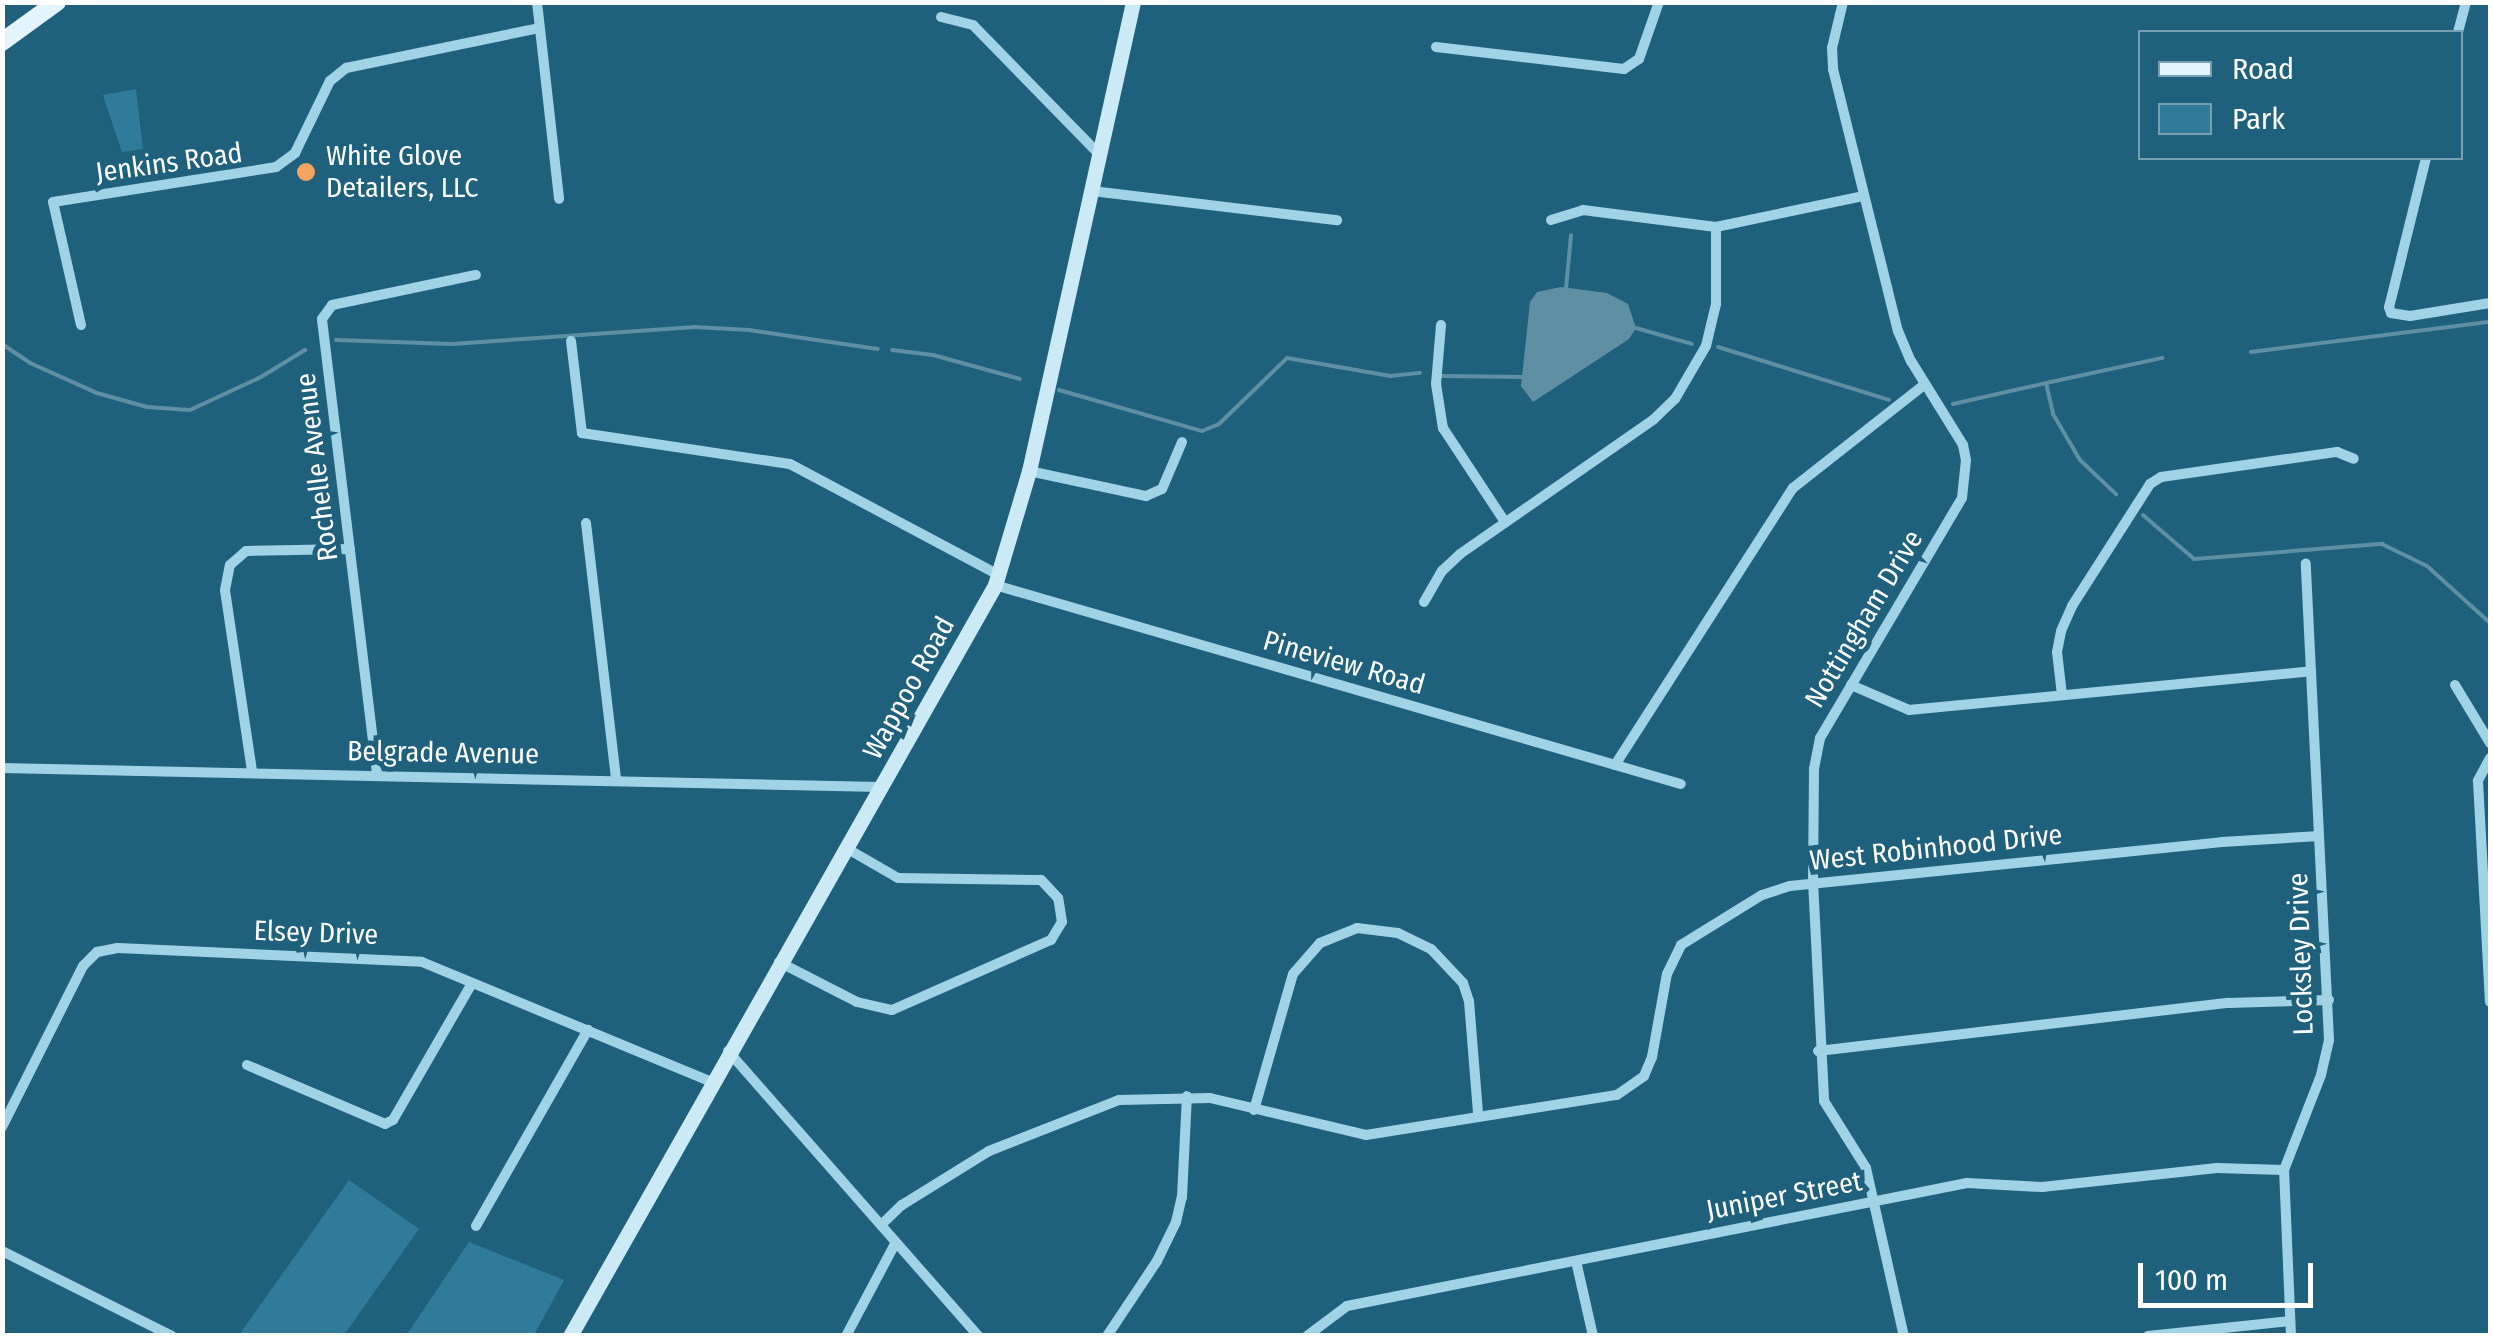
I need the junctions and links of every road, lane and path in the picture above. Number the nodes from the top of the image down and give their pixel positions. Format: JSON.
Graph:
{"nodes":[{"id":1,"x":57,"y":2,"type":"edge"},
{"id":2,"x":537,"y":2,"type":"edge"},
{"id":3,"x":1133,"y":2,"type":"edge"},
{"id":4,"x":1659,"y":2,"type":"edge"},
{"id":5,"x":1842,"y":2,"type":"edge"},
{"id":6,"x":2466,"y":2,"type":"edge"},
{"id":7,"x":942,"y":17,"type":"dead end"},
{"id":8,"x":539,"y":28,"type":"junction"},
{"id":9,"x":2459,"y":30,"type":"edge"},
{"id":10,"x":2,"y":42,"type":"edge"},
{"id":11,"x":1436,"y":47,"type":"dead end"},
{"id":12,"x":1100,"y":155,"type":"junction"},
{"id":13,"x":2425,"y":160,"type":"edge"},
{"id":14,"x":1092,"y":191,"type":"junction"},
{"id":15,"x":1863,"y":196,"type":"junction"},
{"id":16,"x":559,"y":199,"type":"dead end"},
{"id":17,"x":1336,"y":220,"type":"dead end"},
{"id":18,"x":1551,"y":220,"type":"dead end"},
{"id":19,"x":1716,"y":227,"type":"junction"},
{"id":20,"x":476,"y":275,"type":"dead end"},
{"id":21,"x":2490,"y":304,"type":"edge"},
{"id":22,"x":80,"y":324,"type":"dead end"},
{"id":23,"x":1440,"y":324,"type":"dead end"},
{"id":24,"x":571,"y":341,"type":"dead end"},
{"id":25,"x":1924,"y":385,"type":"junction"},
{"id":26,"x":1182,"y":442,"type":"dead end"},
{"id":27,"x":2354,"y":459,"type":"dead end"},
{"id":28,"x":1029,"y":471,"type":"junction"},
{"id":29,"x":1506,"y":522,"type":"junction"},
{"id":30,"x":586,"y":523,"type":"dead end"},
{"id":31,"x":350,"y":549,"type":"junction"},
{"id":32,"x":2306,"y":564,"type":"dead end"},
{"id":33,"x":997,"y":580,"type":"junction"},
{"id":34,"x":1424,"y":602,"type":"dead end"},
{"id":35,"x":2311,"y":672,"type":"junction"},
{"id":36,"x":1851,"y":685,"type":"junction"},
{"id":37,"x":2455,"y":685,"type":"dead end"},
{"id":38,"x":2062,"y":695,"type":"junction"},
{"id":39,"x":2490,"y":743,"type":"edge"},
{"id":40,"x":2490,"y":758,"type":"edge"},
{"id":41,"x":1615,"y":765,"type":"junction"},
{"id":42,"x":2,"y":768,"type":"edge"},
{"id":43,"x":252,"y":771,"type":"junction"},
{"id":44,"x":377,"y":774,"type":"junction"},
{"id":45,"x":616,"y":780,"type":"junction"},
{"id":46,"x":1682,"y":784,"type":"dead end"},
{"id":47,"x":882,"y":788,"type":"junction"},
{"id":48,"x":2319,"y":836,"type":"junction"},
{"id":49,"x":846,"y":848,"type":"junction"},
{"id":50,"x":1813,"y":881,"type":"junction"},
{"id":51,"x":779,"y":962,"type":"junction"},
{"id":52,"x":2489,"y":969,"type":"edge"},
{"id":53,"x":472,"y":983,"type":"junction"},
{"id":54,"x":2329,"y":1000,"type":"junction"},
{"id":55,"x":2490,"y":1002,"type":"edge"},
{"id":56,"x":588,"y":1030,"type":"junction"},
{"id":57,"x":728,"y":1050,"type":"junction"},
{"id":58,"x":1818,"y":1051,"type":"junction"},
{"id":59,"x":247,"y":1065,"type":"dead end"},
{"id":60,"x":710,"y":1081,"type":"junction"},
{"id":61,"x":1187,"y":1096,"type":"junction"},
{"id":62,"x":1254,"y":1110,"type":"junction"},
{"id":63,"x":1478,"y":1114,"type":"junction"},
{"id":64,"x":2,"y":1127,"type":"edge"},
{"id":65,"x":2284,"y":1170,"type":"junction"},
{"id":66,"x":1876,"y":1201,"type":"junction"},
{"id":67,"x":881,"y":1225,"type":"junction"},
{"id":68,"x":476,"y":1226,"type":"dead end"},
{"id":69,"x":896,"y":1242,"type":"junction"},
{"id":70,"x":2,"y":1251,"type":"edge"},
{"id":71,"x":1576,"y":1261,"type":"junction"},
{"id":72,"x":2290,"y":1321,"type":"junction"},
{"id":73,"x":172,"y":1336,"type":"edge"},
{"id":74,"x":570,"y":1336,"type":"edge"},
{"id":75,"x":846,"y":1336,"type":"edge"},
{"id":76,"x":978,"y":1336,"type":"edge"},
{"id":77,"x":1107,"y":1336,"type":"edge"},
{"id":78,"x":1308,"y":1336,"type":"edge"},
{"id":79,"x":1593,"y":1336,"type":"edge"},
{"id":80,"x":1904,"y":1336,"type":"edge"},
{"id":81,"x":2148,"y":1336,"type":"edge"},
{"id":82,"x":2291,"y":1336,"type":"edge"}],
"edges":[{"from":1,"to":10,"type":"main road"},
{"from":2,"to":8,"type":"street"},
{"from":3,"to":12,"type":"main road","name":"Wappoo Road"},
{"from":4,"to":11,"type":"street"},
{"from":5,"to":15,"type":"street"},
{"from":6,"to":9,"type":"street"},
{"from":7,"to":12,"type":"street"},
{"from":8,"to":16,"type":"street"},
{"from":8,"to":22,"type":"street","name":"Jenkins Road"},
{"from":12,"to":14,"type":"main road","name":"Wappoo Road"},
{"from":13,"to":21,"type":"street"},
{"from":14,"to":17,"type":"street"},
{"from":14,"to":28,"type":"main road","name":"Wappoo Road"},
{"from":15,"to":19,"type":"street"},
{"from":15,"to":25,"type":"street"},
{"from":18,"to":19,"type":"street"},
{"from":19,"to":29,"type":"street"},
{"from":20,"to":31,"type":"street","name":"Rochelle Avenue"},
{"from":23,"to":29,"type":"street"},
{"from":24,"to":33,"type":"street","name":"Pineview Road"},
{"from":25,"to":36,"type":"street","name":"Nottingham Drive"},
{"from":25,"to":41,"type":"street"},
{"from":26,"to":28,"type":"street"},
{"from":27,"to":38,"type":"street"},
{"from":28,"to":33,"type":"main road","name":"Wappoo Road"},
{"from":29,"to":34,"type":"street"},
{"from":30,"to":45,"type":"street"},
{"from":31,"to":43,"type":"street"},
{"from":31,"to":44,"type":"street","name":"Rochelle Avenue"},
{"from":32,"to":35,"type":"street","name":"Locksley Drive"},
{"from":33,"to":41,"type":"street","name":"Pineview Road"},
{"from":33,"to":47,"type":"main road","name":"Wappoo Road"},
{"from":35,"to":38,"type":"street"},
{"from":35,"to":48,"type":"street","name":"Locksley Drive"},
{"from":36,"to":38,"type":"street"},
{"from":36,"to":50,"type":"street","name":"Nottingham Drive"},
{"from":37,"to":39,"type":"street"},
{"from":40,"to":52,"type":"street"},
{"from":41,"to":46,"type":"street","name":"Pineview Road"},
{"from":42,"to":43,"type":"street","name":"Belgrade Avenue"},
{"from":43,"to":44,"type":"street","name":"Belgrade Avenue"},
{"from":44,"to":45,"type":"street","name":"Belgrade Avenue"},
{"from":45,"to":47,"type":"street","name":"Belgrade Avenue"},
{"from":47,"to":49,"type":"main road","name":"Wappoo Road"},
{"from":48,"to":50,"type":"street","name":"West Robinhood Drive"},
{"from":48,"to":54,"type":"street","name":"Locksley Drive"},
{"from":49,"to":51,"type":"main road","name":"Wappoo Road"},
{"from":49,"to":51,"type":"street"},
{"from":50,"to":58,"type":"street","name":"Nottingham Drive"},
{"from":50,"to":63,"type":"street","name":"West Robinhood Drive"},
{"from":51,"to":57,"type":"main road","name":"Wappoo Road"},
{"from":52,"to":55,"type":"street"},
{"from":53,"to":56,"type":"street","name":"Elsey Drive"},
{"from":53,"to":59,"type":"street"},
{"from":53,"to":64,"type":"street","name":"Elsey Drive"},
{"from":54,"to":58,"type":"street"},
{"from":54,"to":65,"type":"street","name":"Locksley Drive"},
{"from":56,"to":60,"type":"street","name":"Elsey Drive"},
{"from":56,"to":68,"type":"street"},
{"from":57,"to":60,"type":"main road","name":"Wappoo Road"},
{"from":57,"to":67,"type":"street"},
{"from":58,"to":66,"type":"street","name":"Nottingham Drive"},
{"from":60,"to":74,"type":"main road","name":"Wappoo Road"},
{"from":61,"to":62,"type":"street","name":"West Robinhood Drive"},
{"from":61,"to":67,"type":"street","name":"West Robinhood Drive"},
{"from":61,"to":77,"type":"street"},
{"from":62,"to":63,"type":"street","name":"West Robinhood Drive"},
{"from":62,"to":63,"type":"street"},
{"from":65,"to":66,"type":"street","name":"Juniper Street"},
{"from":65,"to":72,"type":"street","name":"Locksley Drive"},
{"from":66,"to":71,"type":"street","name":"Juniper Street"},
{"from":66,"to":80,"type":"street","name":"Nottingham Drive"},
{"from":67,"to":69,"type":"street"},
{"from":69,"to":75,"type":"street"},
{"from":69,"to":76,"type":"street"},
{"from":70,"to":73,"type":"street"},
{"from":71,"to":78,"type":"street","name":"Juniper Street"},
{"from":71,"to":79,"type":"street"},
{"from":72,"to":81,"type":"street"},
{"from":72,"to":82,"type":"street","name":"Locksley Drive"}]}
